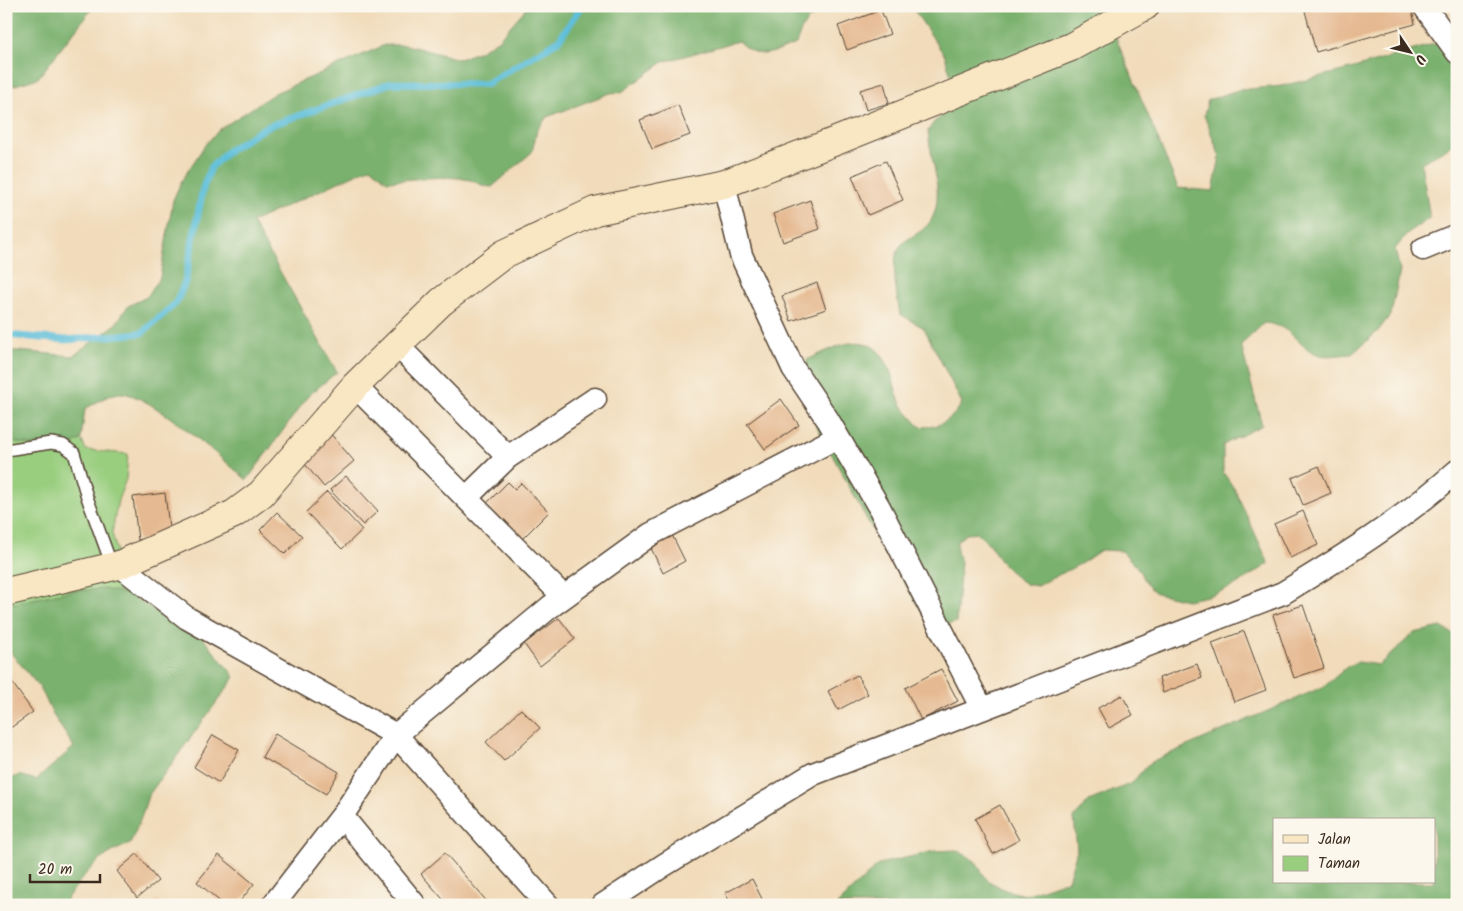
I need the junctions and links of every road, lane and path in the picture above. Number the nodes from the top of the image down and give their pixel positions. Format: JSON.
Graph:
{"nodes":[{"id":1,"x":1145,"y":6,"type":"edge"},
{"id":2,"x":1424,"y":6,"type":"edge"},
{"id":3,"x":1457,"y":52,"type":"edge"},
{"id":4,"x":724,"y":184,"type":"junction"},
{"id":5,"x":1457,"y":235,"type":"edge"},
{"id":6,"x":1423,"y":249,"type":"dead end"},
{"id":7,"x":398,"y":346,"type":"junction"},
{"id":8,"x":355,"y":386,"type":"junction"},
{"id":9,"x":595,"y":399,"type":"dead end"},
{"id":10,"x":838,"y":437,"type":"junction"},
{"id":11,"x":6,"y":450,"type":"edge"},
{"id":12,"x":508,"y":457,"type":"junction"},
{"id":13,"x":1457,"y":471,"type":"edge"},
{"id":14,"x":466,"y":498,"type":"junction"},
{"id":15,"x":115,"y":566,"type":"junction"},
{"id":16,"x":6,"y":592,"type":"edge"},
{"id":17,"x":564,"y":597,"type":"junction"},
{"id":18,"x":982,"y":709,"type":"junction"},
{"id":19,"x":396,"y":735,"type":"junction"},
{"id":20,"x":342,"y":816,"type":"junction"},
{"id":21,"x":273,"y":905,"type":"edge"},
{"id":22,"x":415,"y":905,"type":"edge"},
{"id":23,"x":548,"y":905,"type":"edge"},
{"id":24,"x":603,"y":905,"type":"edge"}],
"edges":[{"from":1,"to":4,"type":"street"},
{"from":2,"to":3,"type":"street"},
{"from":4,"to":7,"type":"street"},
{"from":4,"to":10,"type":"street"},
{"from":5,"to":6,"type":"street"},
{"from":7,"to":8,"type":"street"},
{"from":7,"to":12,"type":"street"},
{"from":8,"to":14,"type":"street"},
{"from":8,"to":15,"type":"street"},
{"from":9,"to":12,"type":"street"},
{"from":10,"to":17,"type":"street"},
{"from":10,"to":18,"type":"street"},
{"from":11,"to":15,"type":"lane"},
{"from":12,"to":14,"type":"street"},
{"from":13,"to":18,"type":"street"},
{"from":14,"to":17,"type":"street"},
{"from":15,"to":16,"type":"street"},
{"from":15,"to":19,"type":"street"},
{"from":17,"to":19,"type":"street"},
{"from":18,"to":24,"type":"street"},
{"from":19,"to":20,"type":"street"},
{"from":19,"to":23,"type":"street"},
{"from":20,"to":21,"type":"street"},
{"from":20,"to":22,"type":"street"}]}
